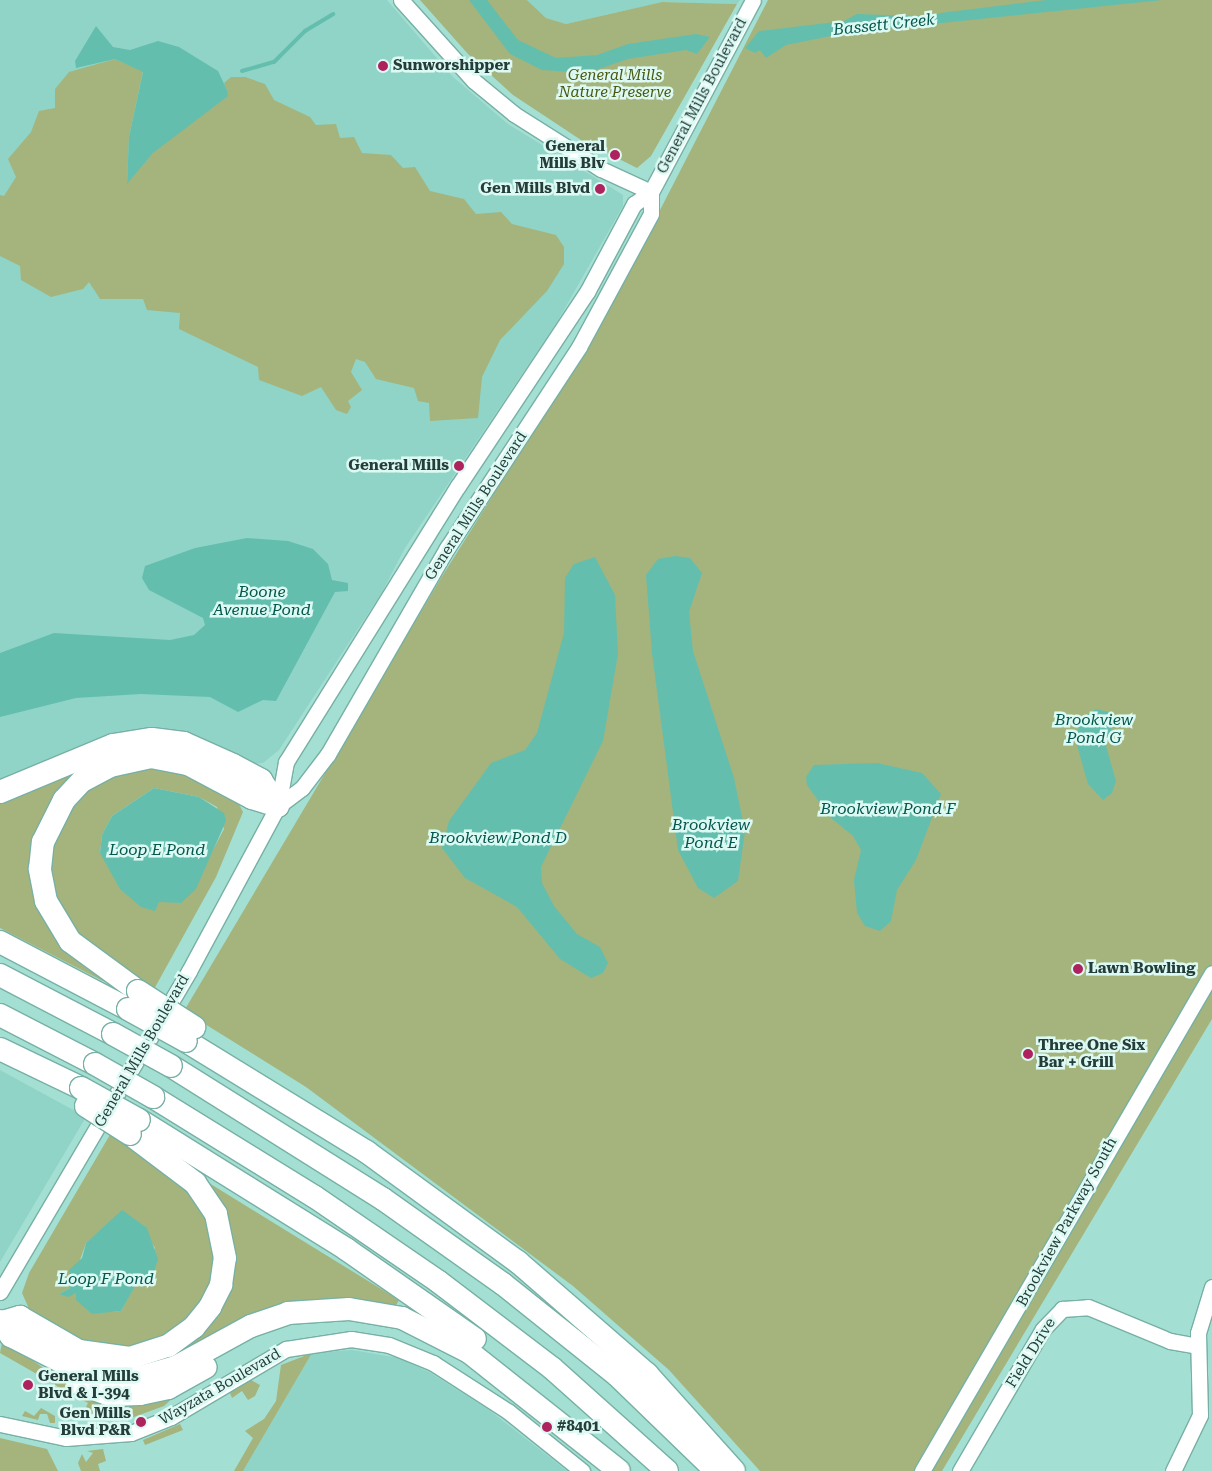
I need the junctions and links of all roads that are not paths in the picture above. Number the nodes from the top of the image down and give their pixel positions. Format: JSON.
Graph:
{"nodes":[{"id":1,"x":401,"y":0,"type":"edge"},
{"id":2,"x":753,"y":0,"type":"edge"},
{"id":3,"x":651,"y":192,"type":"junction"},
{"id":4,"x":0,"y":792,"type":"edge"},
{"id":5,"x":278,"y":806,"type":"junction"},
{"id":6,"x":0,"y":942,"type":"edge"},
{"id":7,"x":1212,"y":974,"type":"edge"},
{"id":8,"x":0,"y":976,"type":"edge"},
{"id":9,"x":133,"y":1000,"type":"junction"},
{"id":10,"x":0,"y":1015,"type":"edge"},
{"id":11,"x":0,"y":1049,"type":"edge"},
{"id":12,"x":0,"y":1053,"type":"edge"},
{"id":13,"x":78,"y":1093,"type":"junction"},
{"id":14,"x":135,"y":1127,"type":"junction"},
{"id":15,"x":1212,"y":1287,"type":"edge"},
{"id":16,"x":0,"y":1292,"type":"edge"},
{"id":17,"x":1,"y":1322,"type":"edge"},
{"id":18,"x":1198,"y":1346,"type":"junction"},
{"id":19,"x":0,"y":1424,"type":"edge"},
{"id":20,"x":582,"y":1471,"type":"edge"},
{"id":21,"x":619,"y":1471,"type":"edge"},
{"id":22,"x":631,"y":1471,"type":"edge"},
{"id":23,"x":667,"y":1471,"type":"edge"},
{"id":24,"x":716,"y":1471,"type":"edge"},
{"id":25,"x":734,"y":1471,"type":"edge"},
{"id":26,"x":922,"y":1471,"type":"edge"},
{"id":27,"x":960,"y":1471,"type":"edge"},
{"id":28,"x":1173,"y":1471,"type":"edge"}],
"edges":[{"from":1,"to":3,"type":"street"},
{"from":2,"to":3,"type":"street","name":"General Mills Boulevard"},
{"from":3,"to":5,"type":"street","name":"General Mills Boulevard"},
{"from":3,"to":5,"type":"street","name":"General Mills Boulevard"},
{"from":4,"to":5,"type":"highway"},
{"from":5,"to":9,"type":"highway"},
{"from":5,"to":16,"type":"street","name":"General Mills Boulevard"},
{"from":6,"to":9,"type":"highway"},
{"from":7,"to":26,"type":"street","name":"Brookview Parkway South"},
{"from":8,"to":24,"type":"highway","bridge":true},
{"from":9,"to":25,"type":"highway","bridge":true},
{"from":10,"to":23,"type":"highway","bridge":true},
{"from":11,"to":13,"type":"highway"},
{"from":12,"to":13,"type":"highway"},
{"from":13,"to":14,"type":"highway","bridge":true},
{"from":14,"to":17,"type":"highway"},
{"from":14,"to":22,"type":"highway"},
{"from":15,"to":18,"type":"street"},
{"from":17,"to":21,"type":"highway"},
{"from":18,"to":27,"type":"street","name":"Field Drive"},
{"from":18,"to":28,"type":"street"},
{"from":19,"to":20,"type":"street","name":"Wayzata Boulevard"}]}
